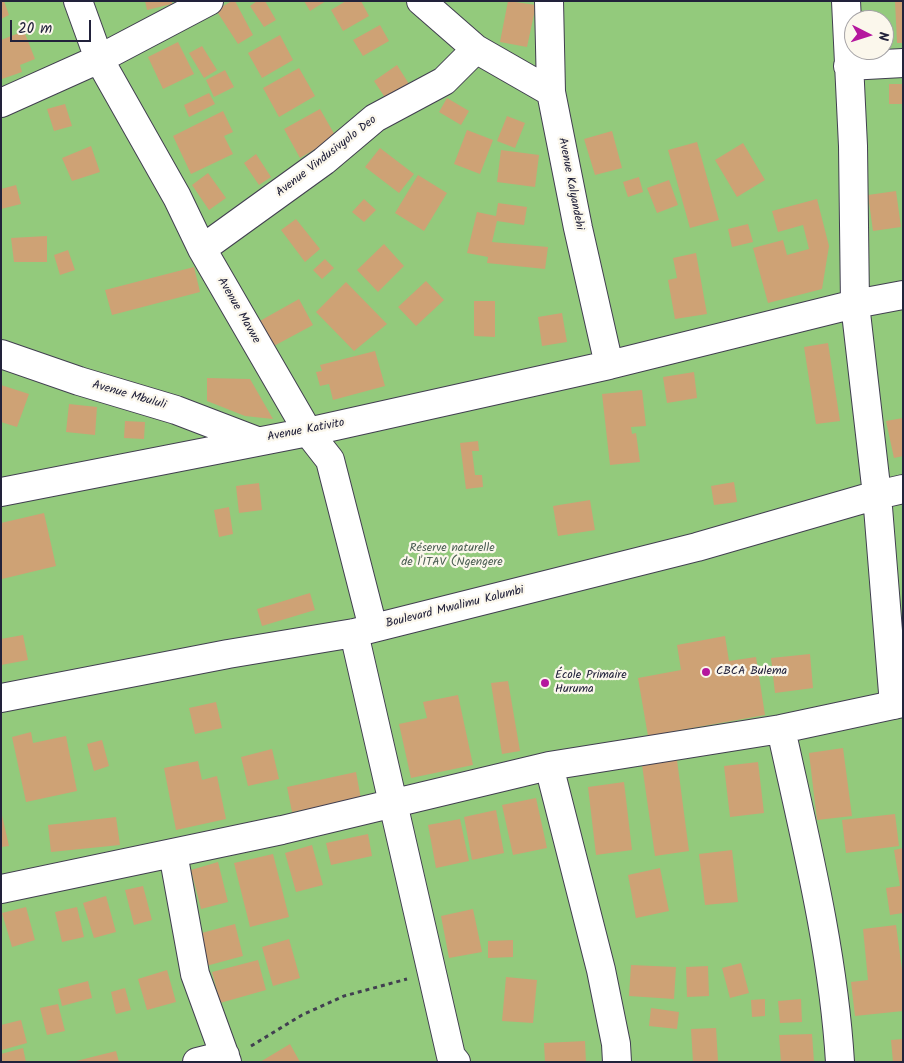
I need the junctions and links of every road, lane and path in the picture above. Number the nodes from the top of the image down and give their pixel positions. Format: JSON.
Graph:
{"nodes":[{"id":1,"x":78,"y":1,"type":"edge"},
{"id":2,"x":209,"y":1,"type":"edge"},
{"id":3,"x":421,"y":1,"type":"edge"},
{"id":4,"x":549,"y":1,"type":"edge"},
{"id":5,"x":846,"y":1,"type":"edge"},
{"id":6,"x":476,"y":49,"type":"junction"},
{"id":7,"x":99,"y":59,"type":"junction"},
{"id":8,"x":903,"y":63,"type":"edge"},
{"id":9,"x":848,"y":66,"type":"junction"},
{"id":10,"x":551,"y":92,"type":"junction"},
{"id":11,"x":1,"y":103,"type":"edge"},
{"id":12,"x":202,"y":249,"type":"junction"},
{"id":13,"x":903,"y":295,"type":"edge"},
{"id":14,"x":855,"y":304,"type":"junction"},
{"id":15,"x":1,"y":354,"type":"edge"},
{"id":16,"x":609,"y":365,"type":"junction"},
{"id":17,"x":308,"y":432,"type":"junction"},
{"id":18,"x":256,"y":441,"type":"junction"},
{"id":19,"x":1,"y":492,"type":"edge"},
{"id":20,"x":890,"y":492,"type":"edge"},
{"id":21,"x":363,"y":631,"type":"junction"},
{"id":22,"x":1,"y":698,"type":"edge"},
{"id":23,"x":898,"y":704,"type":"edge"},
{"id":24,"x":782,"y":729,"type":"junction"},
{"id":25,"x":549,"y":766,"type":"junction"},
{"id":26,"x":391,"y":802,"type":"junction"},
{"id":27,"x":172,"y":853,"type":"junction"},
{"id":28,"x":1,"y":889,"type":"edge"},
{"id":29,"x":432,"y":972,"type":"junction"},
{"id":30,"x":231,"y":1056,"type":"edge"},
{"id":31,"x":197,"y":1062,"type":"edge"},
{"id":32,"x":456,"y":1062,"type":"edge"},
{"id":33,"x":617,"y":1062,"type":"edge"},
{"id":34,"x":840,"y":1062,"type":"edge"}],
"edges":[{"from":1,"to":7,"type":"street","name":"Avenue Mavwe"},
{"from":2,"to":7,"type":"street"},
{"from":3,"to":6,"type":"street"},
{"from":4,"to":10,"type":"street","name":"Avenue Kalyandehi"},
{"from":5,"to":9,"type":"street"},
{"from":6,"to":10,"type":"street"},
{"from":6,"to":12,"type":"street","name":"Avenue Vindusivyolo Deo"},
{"from":7,"to":11,"type":"street"},
{"from":7,"to":12,"type":"street","name":"Avenue Mavwe"},
{"from":8,"to":9,"type":"street"},
{"from":9,"to":14,"type":"street"},
{"from":10,"to":16,"type":"street","name":"Avenue Kalyandehi"},
{"from":12,"to":17,"type":"street","name":"Avenue Mavwe"},
{"from":13,"to":14,"type":"street","name":"Avenue Kativito"},
{"from":14,"to":16,"type":"street","name":"Avenue Kativito"},
{"from":14,"to":20,"type":"street"},
{"from":15,"to":18,"type":"street","name":"Avenue Mbululi"},
{"from":16,"to":17,"type":"street","name":"Avenue Kativito"},
{"from":17,"to":18,"type":"street","name":"Avenue Kativito"},
{"from":17,"to":21,"type":"street","name":"Avenue Mavwe"},
{"from":18,"to":19,"type":"street","name":"Avenue Kativito"},
{"from":20,"to":21,"type":"street","name":"Boulevard Mwalimu Kalumbi"},
{"from":20,"to":23,"type":"street"},
{"from":21,"to":22,"type":"street","name":"Boulevard Mwalimu Kalumbi"},
{"from":21,"to":26,"type":"street","name":"Avenue Mavwe"},
{"from":23,"to":24,"type":"street"},
{"from":24,"to":25,"type":"street"},
{"from":24,"to":34,"type":"street"},
{"from":25,"to":26,"type":"street"},
{"from":25,"to":33,"type":"street"},
{"from":26,"to":27,"type":"street"},
{"from":26,"to":29,"type":"street","name":"Avenue Mavwe"},
{"from":27,"to":28,"type":"street"},
{"from":27,"to":30,"type":"street"},
{"from":29,"to":30,"type":"path"},
{"from":29,"to":32,"type":"street","name":"Avenue Mavwe"},
{"from":30,"to":31,"type":"street"}]}
